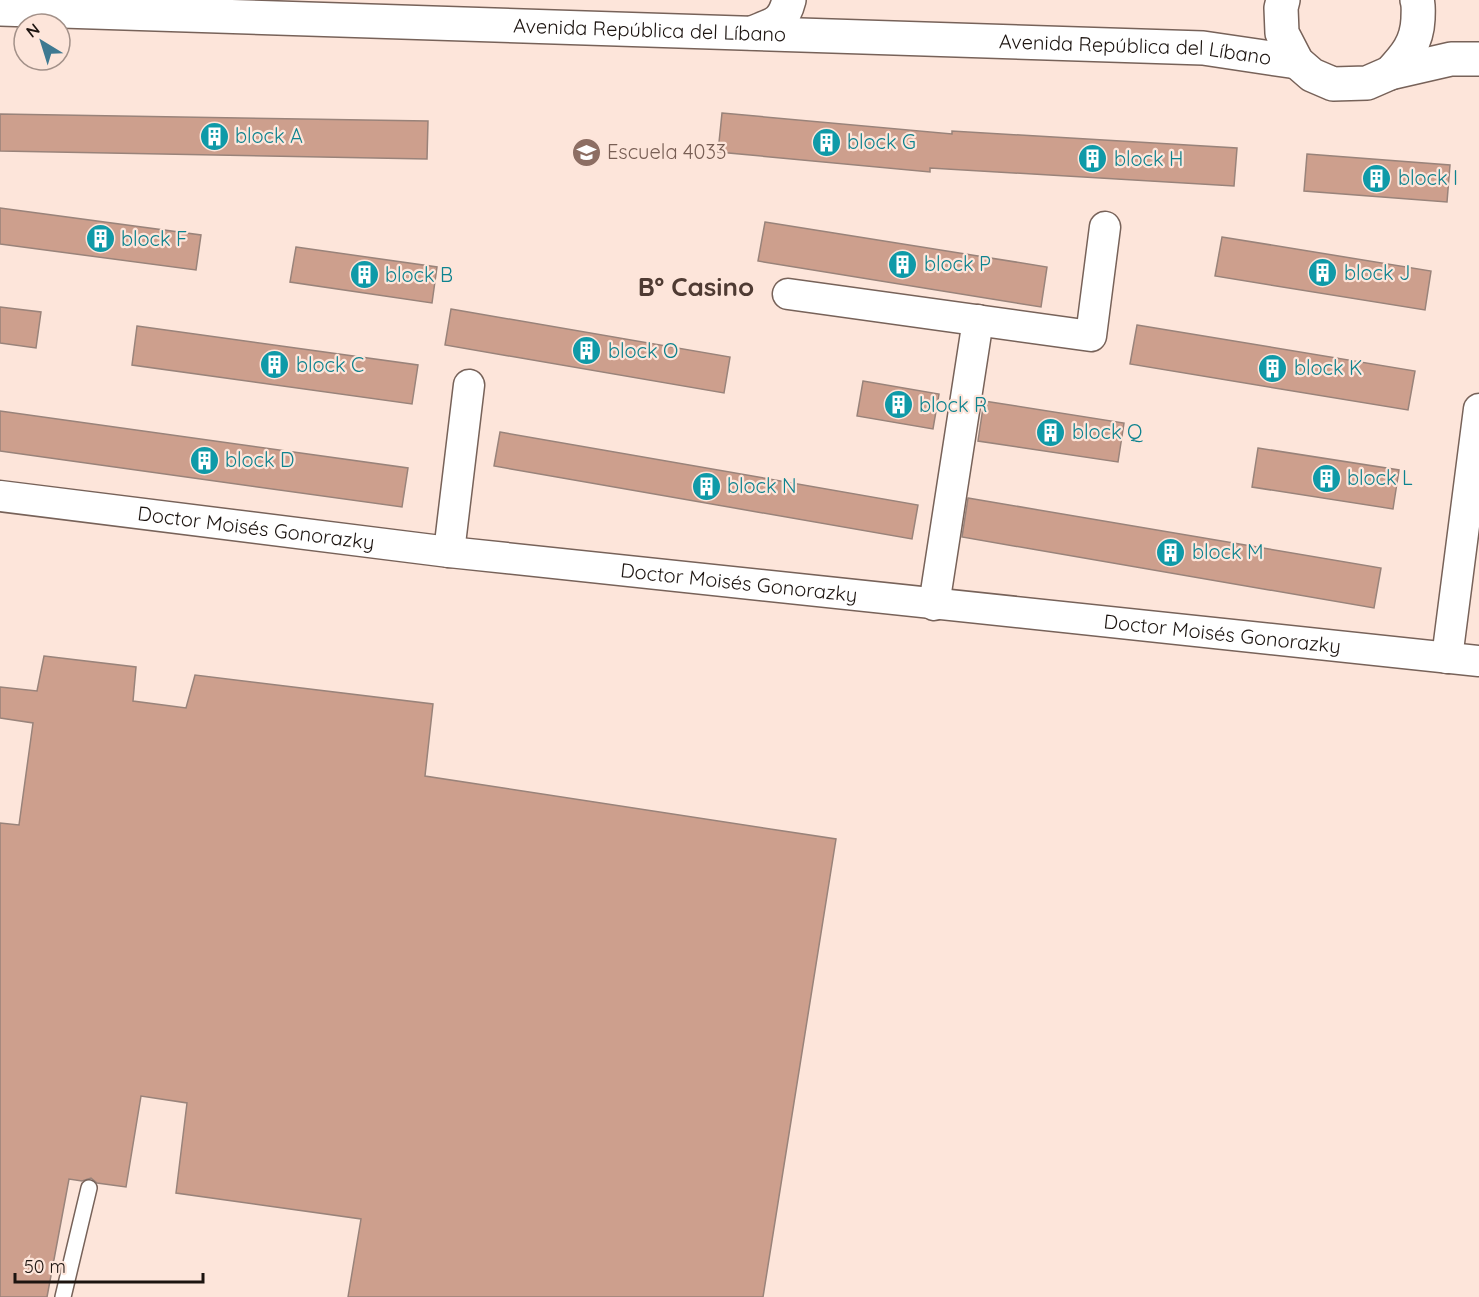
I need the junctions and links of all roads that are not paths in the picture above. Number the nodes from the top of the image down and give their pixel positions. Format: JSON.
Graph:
{"nodes":[{"id":1,"x":580,"y":0,"type":"edge"},
{"id":2,"x":789,"y":0,"type":"edge"},
{"id":3,"x":1283,"y":0,"type":"edge"},
{"id":4,"x":1417,"y":0,"type":"edge"},
{"id":5,"x":0,"y":9,"type":"edge"},
{"id":6,"x":597,"y":28,"type":"junction"},
{"id":7,"x":752,"y":33,"type":"junction"},
{"id":8,"x":1479,"y":59,"type":"edge"},
{"id":9,"x":1297,"y":62,"type":"junction"},
{"id":10,"x":1390,"y":73,"type":"junction"},
{"id":11,"x":1105,"y":227,"type":"dead end"},
{"id":12,"x":788,"y":294,"type":"dead end"},
{"id":13,"x":978,"y":320,"type":"junction"},
{"id":14,"x":469,"y":385,"type":"dead end"},
{"id":15,"x":1479,"y":409,"type":"edge"},
{"id":16,"x":0,"y":496,"type":"edge"},
{"id":17,"x":449,"y":552,"type":"junction"},
{"id":18,"x":934,"y":605,"type":"junction"},
{"id":19,"x":1447,"y":658,"type":"junction"},
{"id":20,"x":1479,"y":662,"type":"edge"},
{"id":21,"x":89,"y":1188,"type":"dead end"},
{"id":22,"x":63,"y":1297,"type":"edge"}],
"edges":[{"from":1,"to":6,"type":"street"},
{"from":2,"to":7,"type":"street"},
{"from":3,"to":9,"type":"street"},
{"from":4,"to":10,"type":"street"},
{"from":5,"to":6,"type":"street","name":"Avenida República del Líbano"},
{"from":6,"to":7,"type":"street","name":"Avenida República del Líbano"},
{"from":7,"to":9,"type":"street","name":"Avenida República del Líbano"},
{"from":8,"to":10,"type":"street"},
{"from":9,"to":10,"type":"street"},
{"from":11,"to":13,"type":"street"},
{"from":12,"to":13,"type":"street"},
{"from":13,"to":18,"type":"street"},
{"from":14,"to":17,"type":"street"},
{"from":15,"to":19,"type":"street"},
{"from":16,"to":17,"type":"street","name":"Doctor Moisés Gonorazky"},
{"from":17,"to":18,"type":"street","name":"Doctor Moisés Gonorazky"},
{"from":18,"to":19,"type":"street","name":"Doctor Moisés Gonorazky"},
{"from":19,"to":20,"type":"street","name":"Doctor Moisés Gonorazky"},
{"from":21,"to":22,"type":"lane"}]}
